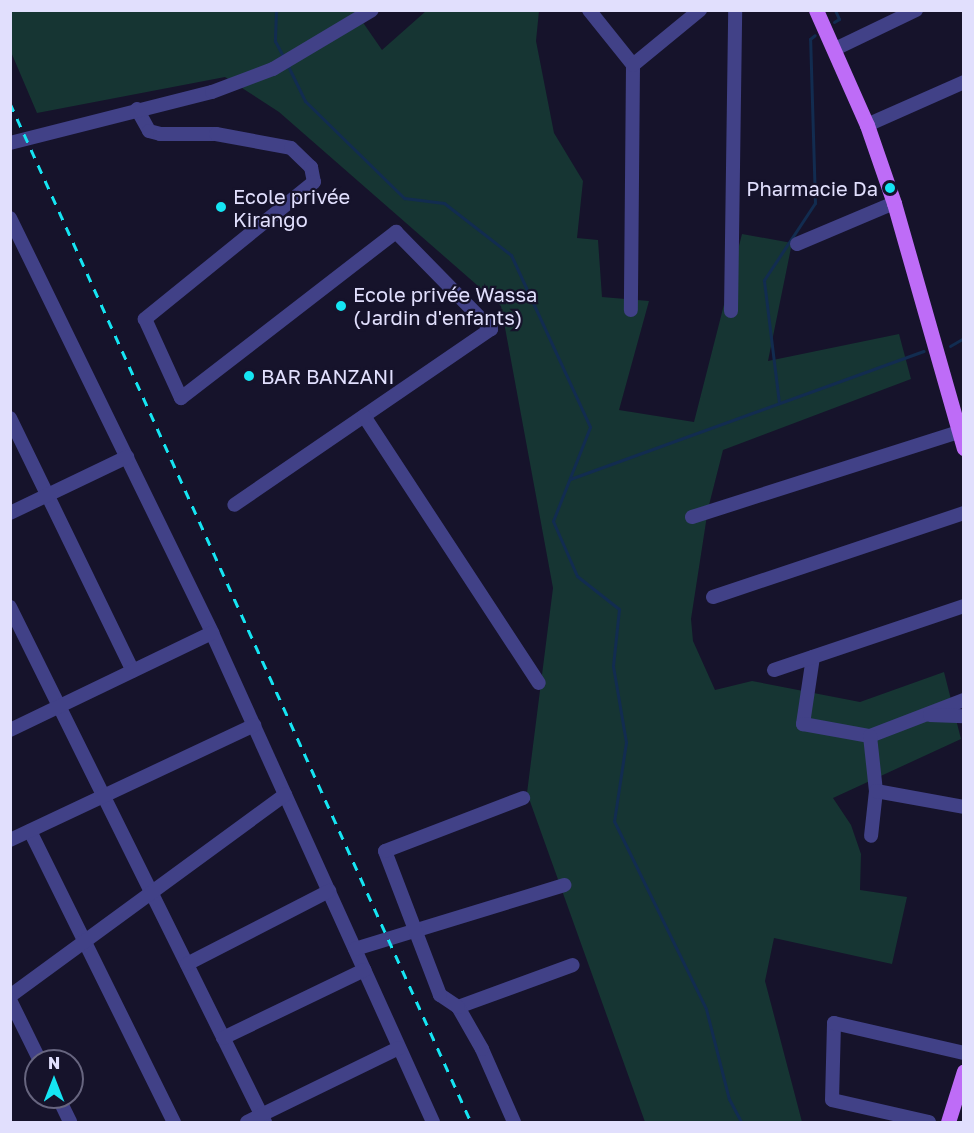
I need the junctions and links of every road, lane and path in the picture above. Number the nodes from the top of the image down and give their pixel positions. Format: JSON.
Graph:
{"nodes":[{"id":1,"x":372,"y":10,"type":"edge"},
{"id":2,"x":589,"y":10,"type":"edge"},
{"id":3,"x":700,"y":10,"type":"edge"},
{"id":4,"x":735,"y":10,"type":"edge"},
{"id":5,"x":816,"y":10,"type":"edge"},
{"id":6,"x":916,"y":10,"type":"edge"},
{"id":7,"x":835,"y":49,"type":"junction"},
{"id":8,"x":633,"y":65,"type":"junction"},
{"id":9,"x":963,"y":82,"type":"edge"},
{"id":10,"x":137,"y":109,"type":"junction"},
{"id":11,"x":867,"y":125,"type":"junction"},
{"id":12,"x":12,"y":141,"type":"edge"},
{"id":13,"x":894,"y":202,"type":"junction"},
{"id":14,"x":11,"y":221,"type":"edge"},
{"id":15,"x":797,"y":244,"type":"dead end"},
{"id":16,"x":632,"y":310,"type":"dead end"},
{"id":17,"x":731,"y":311,"type":"dead end"},
{"id":18,"x":364,"y":417,"type":"junction"},
{"id":19,"x":10,"y":418,"type":"edge"},
{"id":20,"x":961,"y":431,"type":"edge"},
{"id":21,"x":963,"y":448,"type":"edge"},
{"id":22,"x":127,"y":457,"type":"junction"},
{"id":23,"x":48,"y":495,"type":"junction"},
{"id":24,"x":234,"y":505,"type":"dead end"},
{"id":25,"x":10,"y":513,"type":"edge"},
{"id":26,"x":963,"y":513,"type":"edge"},
{"id":27,"x":692,"y":516,"type":"dead end"},
{"id":28,"x":712,"y":597,"type":"dead end"},
{"id":29,"x":963,"y":606,"type":"edge"},
{"id":30,"x":10,"y":607,"type":"edge"},
{"id":31,"x":212,"y":633,"type":"junction"},
{"id":32,"x":813,"y":657,"type":"junction"},
{"id":33,"x":774,"y":670,"type":"dead end"},
{"id":34,"x":133,"y":671,"type":"junction"},
{"id":35,"x":539,"y":683,"type":"dead end"},
{"id":36,"x":963,"y":700,"type":"edge"},
{"id":37,"x":60,"y":707,"type":"junction"},
{"id":38,"x":925,"y":714,"type":"junction"},
{"id":39,"x":963,"y":716,"type":"edge"},
{"id":40,"x":254,"y":725,"type":"junction"},
{"id":41,"x":10,"y":730,"type":"edge"},
{"id":42,"x":870,"y":736,"type":"junction"},
{"id":43,"x":876,"y":791,"type":"junction"},
{"id":44,"x":104,"y":795,"type":"junction"},
{"id":45,"x":285,"y":795,"type":"junction"},
{"id":46,"x":523,"y":798,"type":"dead end"},
{"id":47,"x":963,"y":807,"type":"edge"},
{"id":48,"x":30,"y":831,"type":"junction"},
{"id":49,"x":871,"y":836,"type":"dead end"},
{"id":50,"x":10,"y":840,"type":"edge"},
{"id":51,"x":564,"y":885,"type":"dead end"},
{"id":52,"x":329,"y":891,"type":"junction"},
{"id":53,"x":152,"y":893,"type":"junction"},
{"id":54,"x":416,"y":931,"type":"junction"},
{"id":55,"x":85,"y":942,"type":"junction"},
{"id":56,"x":355,"y":949,"type":"junction"},
{"id":57,"x":187,"y":964,"type":"junction"},
{"id":58,"x":573,"y":964,"type":"dead end"},
{"id":59,"x":364,"y":970,"type":"junction"},
{"id":60,"x":10,"y":998,"type":"edge"},
{"id":61,"x":458,"y":1008,"type":"junction"},
{"id":62,"x":223,"y":1038,"type":"junction"},
{"id":63,"x":399,"y":1048,"type":"junction"},
{"id":64,"x":34,"y":1049,"type":"edge"},
{"id":65,"x":963,"y":1053,"type":"edge"},
{"id":66,"x":962,"y":1080,"type":"edge"},
{"id":67,"x":263,"y":1119,"type":"edge"},
{"id":68,"x":430,"y":1121,"type":"edge"},
{"id":69,"x":174,"y":1122,"type":"edge"},
{"id":70,"x":247,"y":1122,"type":"edge"},
{"id":71,"x":514,"y":1122,"type":"edge"},
{"id":72,"x":928,"y":1122,"type":"edge"},
{"id":73,"x":948,"y":1122,"type":"edge"}],
"edges":[{"from":1,"to":10,"type":"street"},
{"from":2,"to":8,"type":"street"},
{"from":3,"to":8,"type":"street"},
{"from":4,"to":17,"type":"street"},
{"from":5,"to":7,"type":"main road"},
{"from":6,"to":7,"type":"street"},
{"from":7,"to":11,"type":"main road"},
{"from":8,"to":16,"type":"street"},
{"from":9,"to":11,"type":"street"},
{"from":10,"to":12,"type":"street"},
{"from":10,"to":18,"type":"street"},
{"from":11,"to":13,"type":"main road"},
{"from":13,"to":15,"type":"street"},
{"from":13,"to":20,"type":"main road"},
{"from":14,"to":22,"type":"street"},
{"from":18,"to":24,"type":"street"},
{"from":18,"to":35,"type":"street"},
{"from":19,"to":23,"type":"street"},
{"from":20,"to":21,"type":"main road"},
{"from":20,"to":27,"type":"street"},
{"from":22,"to":23,"type":"street"},
{"from":22,"to":31,"type":"street"},
{"from":23,"to":25,"type":"street"},
{"from":23,"to":34,"type":"street"},
{"from":26,"to":28,"type":"street"},
{"from":29,"to":32,"type":"street"},
{"from":30,"to":37,"type":"street"},
{"from":31,"to":34,"type":"street"},
{"from":31,"to":40,"type":"street"},
{"from":32,"to":33,"type":"street"},
{"from":32,"to":42,"type":"street"},
{"from":34,"to":37,"type":"street"},
{"from":36,"to":38,"type":"street"},
{"from":37,"to":41,"type":"street"},
{"from":37,"to":44,"type":"street"},
{"from":38,"to":39,"type":"street"},
{"from":38,"to":42,"type":"street"},
{"from":40,"to":44,"type":"street"},
{"from":40,"to":45,"type":"street"},
{"from":42,"to":43,"type":"street"},
{"from":43,"to":47,"type":"street"},
{"from":43,"to":49,"type":"street"},
{"from":44,"to":48,"type":"street"},
{"from":44,"to":53,"type":"street"},
{"from":45,"to":52,"type":"street"},
{"from":45,"to":53,"type":"street"},
{"from":46,"to":54,"type":"street"},
{"from":48,"to":50,"type":"street"},
{"from":48,"to":55,"type":"street"},
{"from":51,"to":54,"type":"street"},
{"from":52,"to":56,"type":"street"},
{"from":52,"to":57,"type":"street"},
{"from":53,"to":55,"type":"street"},
{"from":53,"to":57,"type":"street"},
{"from":54,"to":56,"type":"street"},
{"from":54,"to":61,"type":"street"},
{"from":55,"to":60,"type":"street"},
{"from":55,"to":69,"type":"street"},
{"from":56,"to":59,"type":"street"},
{"from":57,"to":62,"type":"street"},
{"from":58,"to":61,"type":"street"},
{"from":59,"to":62,"type":"street"},
{"from":59,"to":63,"type":"street"},
{"from":60,"to":64,"type":"street"},
{"from":61,"to":71,"type":"street"},
{"from":62,"to":67,"type":"street"},
{"from":63,"to":67,"type":"street"},
{"from":63,"to":68,"type":"street"},
{"from":65,"to":72,"type":"street"},
{"from":66,"to":73,"type":"main road"},
{"from":67,"to":70,"type":"street"}]}
